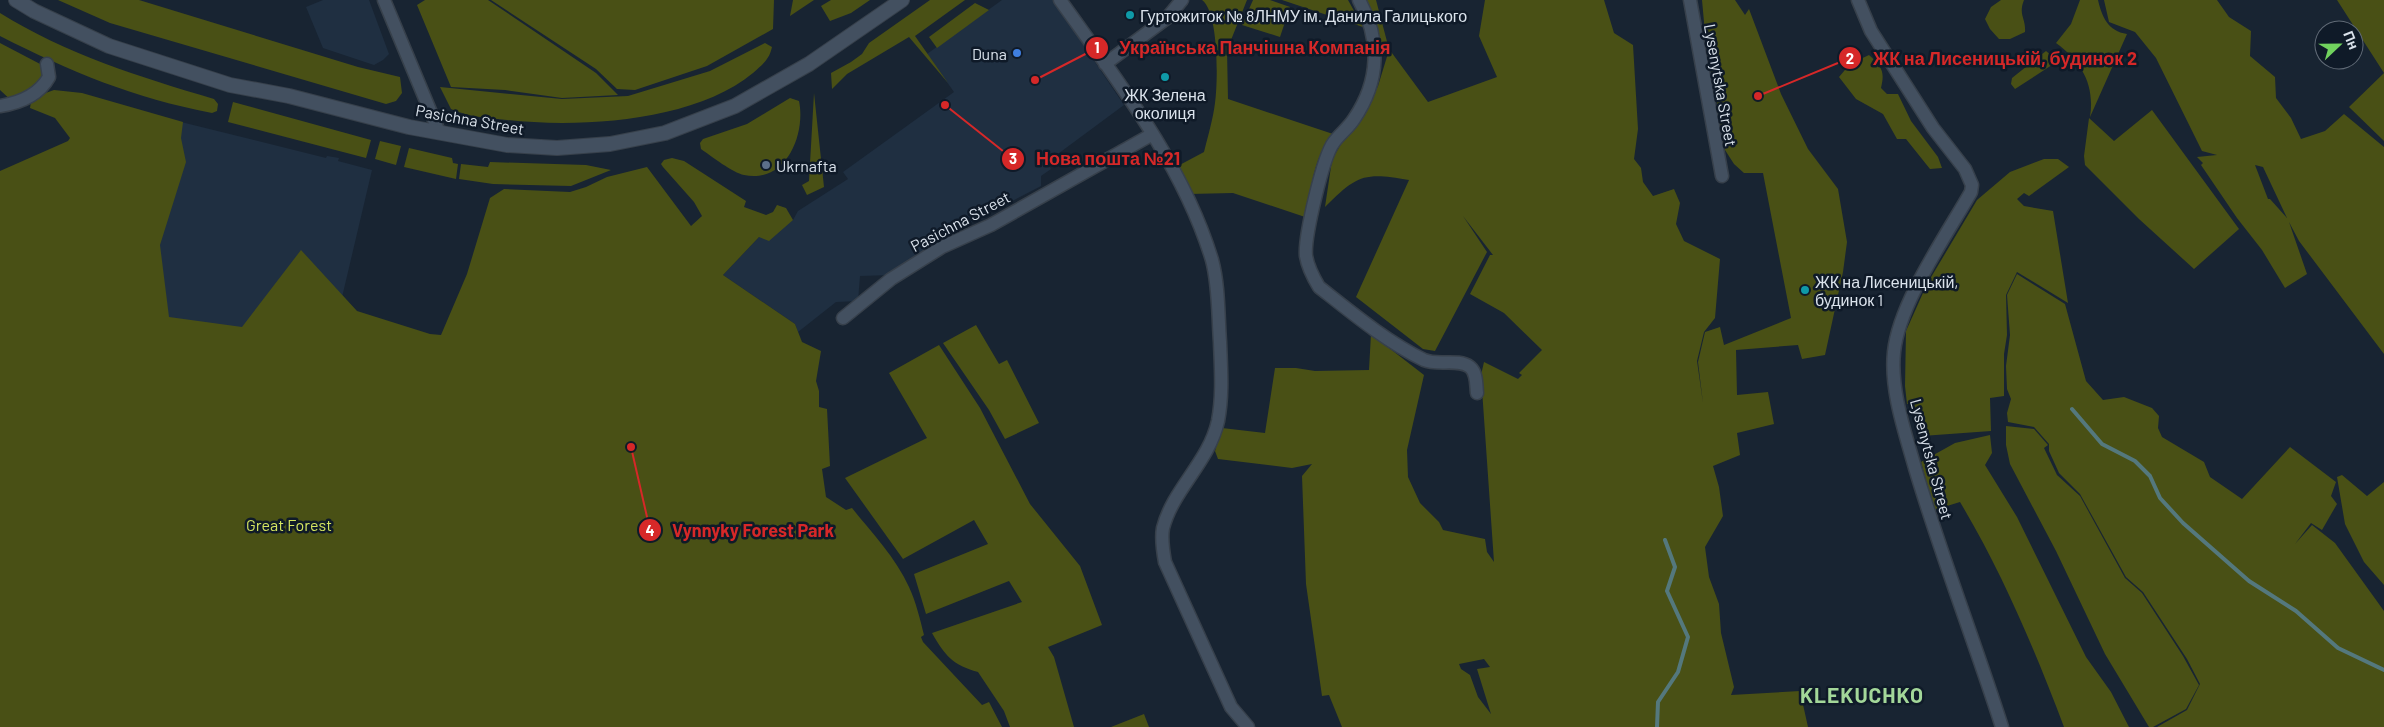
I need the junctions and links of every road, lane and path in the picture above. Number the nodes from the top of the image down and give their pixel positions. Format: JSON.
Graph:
{"nodes":[{"id":1,"x":16,"y":0,"type":"edge"},
{"id":2,"x":384,"y":0,"type":"edge"},
{"id":3,"x":902,"y":0,"type":"edge"},
{"id":4,"x":1060,"y":0,"type":"edge"},
{"id":5,"x":1182,"y":0,"type":"edge"},
{"id":6,"x":1359,"y":0,"type":"edge"},
{"id":7,"x":1690,"y":0,"type":"edge"},
{"id":8,"x":1858,"y":0,"type":"edge"},
{"id":9,"x":47,"y":64,"type":"dead end"},
{"id":10,"x":1105,"y":64,"type":"junction"},
{"id":11,"x":0,"y":106,"type":"edge"},
{"id":12,"x":438,"y":132,"type":"junction"},
{"id":13,"x":1152,"y":134,"type":"junction"},
{"id":14,"x":1722,"y":176,"type":"dead end"},
{"id":15,"x":843,"y":318,"type":"dead end"},
{"id":16,"x":1477,"y":392,"type":"dead end"},
{"id":17,"x":1248,"y":727,"type":"edge"},
{"id":18,"x":2002,"y":727,"type":"edge"}],
"edges":[{"from":1,"to":12,"type":"main road","name":"Pasichna Street"},
{"from":2,"to":12,"type":"street"},
{"from":3,"to":12,"type":"main road","name":"Pasichna Street"},
{"from":4,"to":10,"type":"street"},
{"from":5,"to":10,"type":"street"},
{"from":6,"to":16,"type":"street"},
{"from":7,"to":14,"type":"street","name":"Lysenytska Street"},
{"from":8,"to":18,"type":"street","name":"Lysenytska Street"},
{"from":9,"to":11,"type":"street"},
{"from":10,"to":13,"type":"street"},
{"from":13,"to":15,"type":"street","name":"Pasichna Street"},
{"from":13,"to":17,"type":"street"}]}
